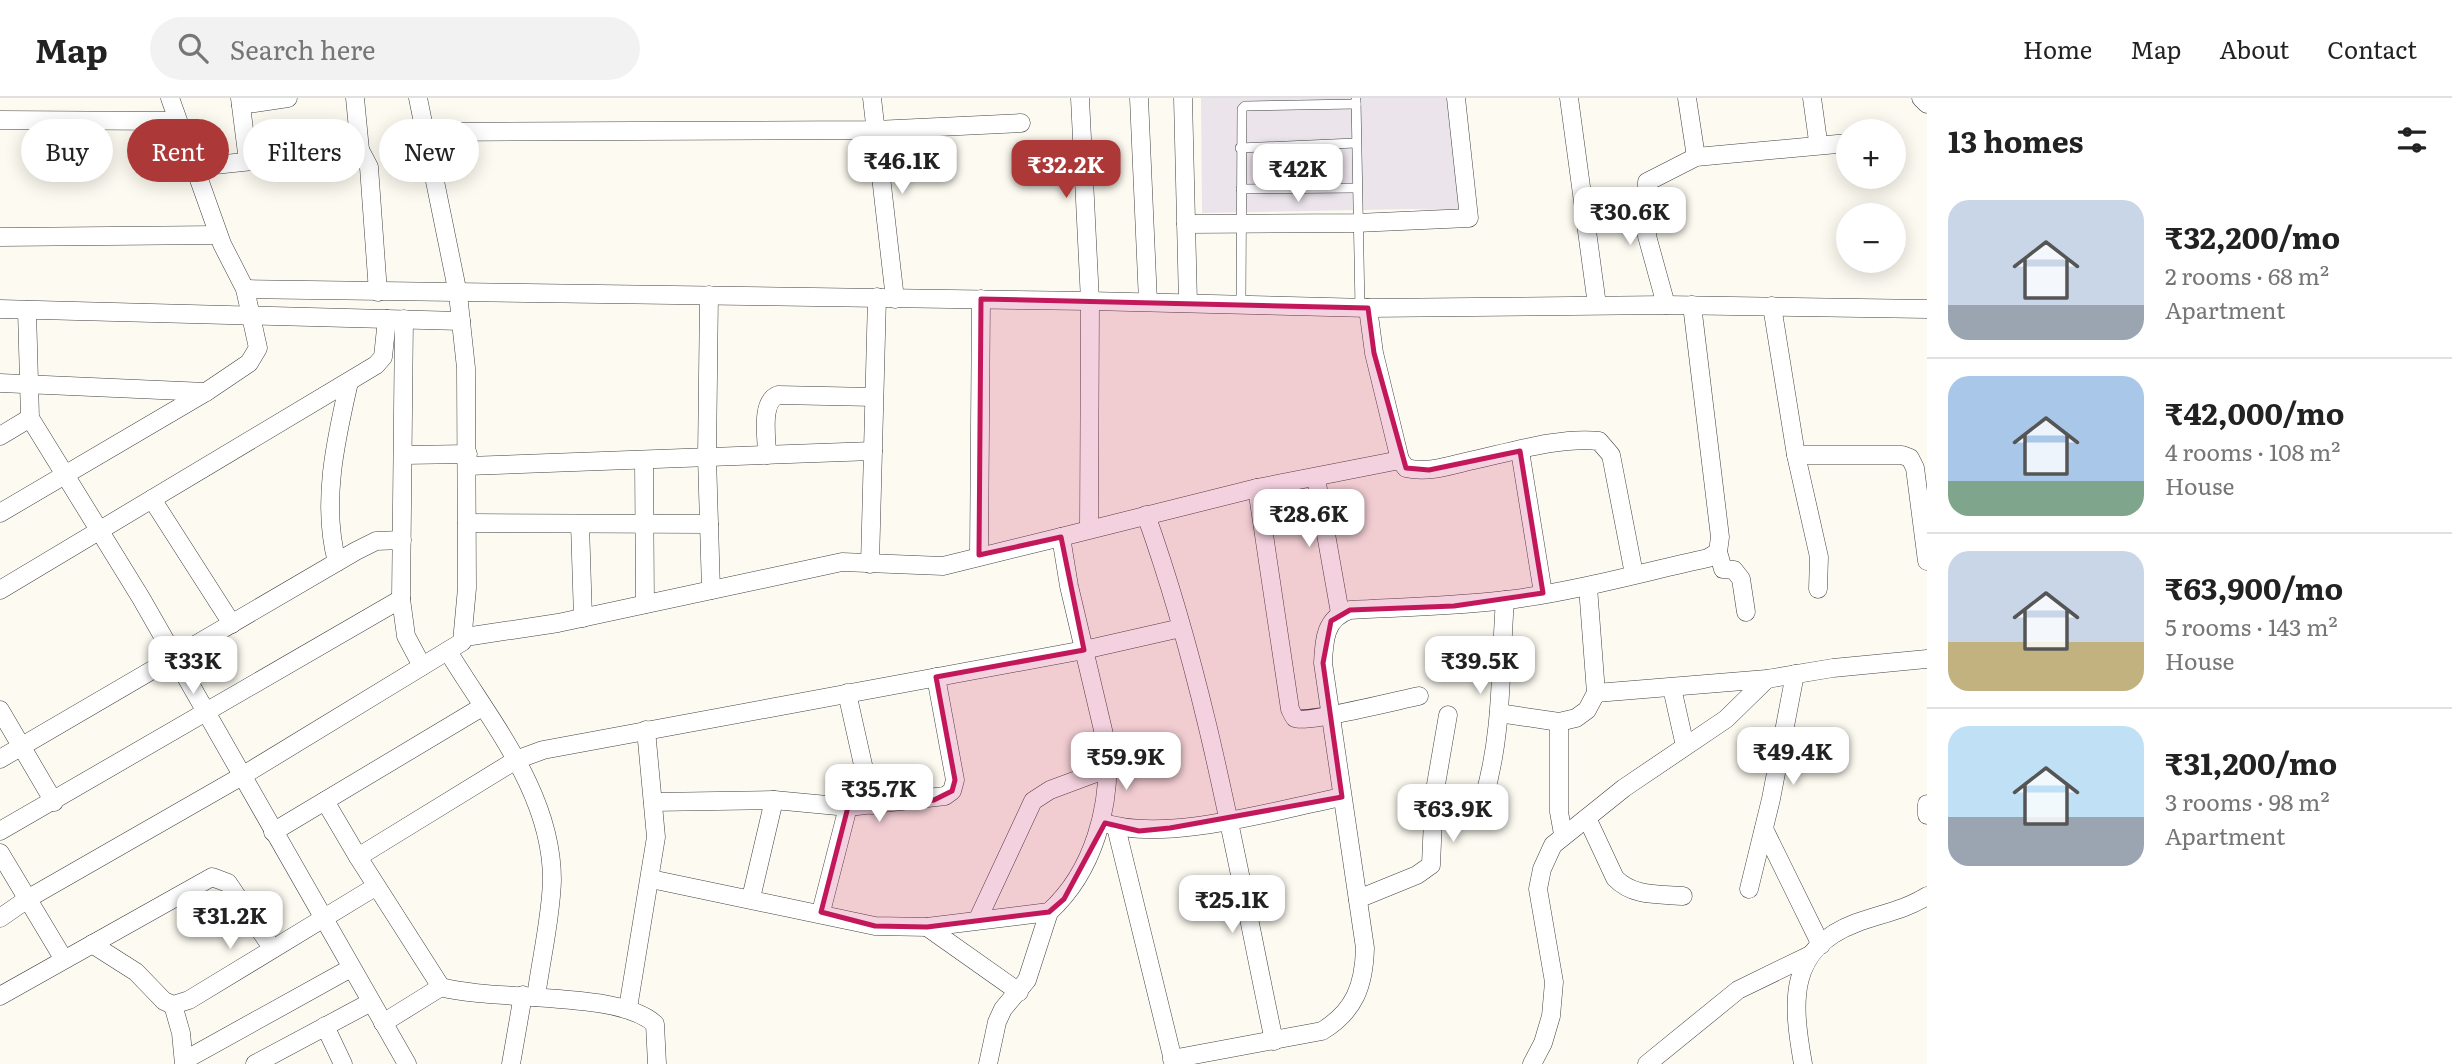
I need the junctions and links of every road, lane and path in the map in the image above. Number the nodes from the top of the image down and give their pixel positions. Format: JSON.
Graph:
{"nodes":[{"id":1,"x":170,"y":98,"type":"edge"},
{"id":2,"x":288,"y":98,"type":"edge"},
{"id":3,"x":355,"y":98,"type":"edge"},
{"id":4,"x":418,"y":98,"type":"edge"},
{"id":5,"x":872,"y":98,"type":"edge"},
{"id":6,"x":1080,"y":98,"type":"edge"},
{"id":7,"x":1139,"y":98,"type":"edge"},
{"id":8,"x":1183,"y":98,"type":"edge"},
{"id":9,"x":1456,"y":98,"type":"edge"},
{"id":10,"x":1569,"y":98,"type":"edge"},
{"id":11,"x":1687,"y":98,"type":"edge"},
{"id":12,"x":1812,"y":98,"type":"edge"},
{"id":13,"x":1921,"y":98,"type":"edge"},
{"id":14,"x":240,"y":101,"type":"edge"},
{"id":15,"x":1356,"y":101,"type":"edge"},
{"id":16,"x":1927,"y":104,"type":"edge"},
{"id":17,"x":175,"y":119,"type":"edge"},
{"id":18,"x":357,"y":119,"type":"edge"},
{"id":19,"x":422,"y":119,"type":"edge"},
{"id":20,"x":0,"y":120,"type":"edge"},
{"id":21,"x":127,"y":121,"type":"edge"},
{"id":22,"x":243,"y":123,"type":"edge"},
{"id":23,"x":1021,"y":123,"type":"dead end"},
{"id":24,"x":875,"y":130,"type":"junction"},
{"id":25,"x":479,"y":132,"type":"edge"},
{"id":26,"x":1818,"y":141,"type":"dead end"},
{"id":27,"x":1356,"y":143,"type":"junction"},
{"id":28,"x":1836,"y":144,"type":"edge"},
{"id":29,"x":1240,"y":148,"type":"junction"},
{"id":30,"x":1696,"y":158,"type":"junction"},
{"id":31,"x":365,"y":159,"type":"edge"},
{"id":32,"x":200,"y":182,"type":"edge"},
{"id":33,"x":434,"y":182,"type":"edge"},
{"id":34,"x":1355,"y":188,"type":"junction"},
{"id":35,"x":1241,"y":189,"type":"junction"},
{"id":36,"x":1356,"y":223,"type":"junction"},
{"id":37,"x":1186,"y":224,"type":"junction"},
{"id":38,"x":1241,"y":224,"type":"junction"},
{"id":39,"x":218,"y":234,"type":"junction"},
{"id":40,"x":0,"y":237,"type":"edge"},
{"id":41,"x":246,"y":289,"type":"junction"},
{"id":42,"x":378,"y":292,"type":"junction"},
{"id":43,"x":458,"y":294,"type":"junction"},
{"id":44,"x":709,"y":295,"type":"junction"},
{"id":45,"x":877,"y":297,"type":"junction"},
{"id":46,"x":895,"y":299,"type":"junction"},
{"id":47,"x":981,"y":299,"type":"junction"},
{"id":48,"x":1090,"y":301,"type":"junction"},
{"id":49,"x":1148,"y":302,"type":"junction"},
{"id":50,"x":1188,"y":303,"type":"junction"},
{"id":51,"x":1241,"y":304,"type":"junction"},
{"id":52,"x":1597,"y":305,"type":"junction"},
{"id":53,"x":1666,"y":305,"type":"junction"},
{"id":54,"x":1692,"y":305,"type":"junction"},
{"id":55,"x":1772,"y":306,"type":"junction"},
{"id":56,"x":1364,"y":308,"type":"junction"},
{"id":57,"x":0,"y":309,"type":"edge"},
{"id":58,"x":1927,"y":309,"type":"edge"},
{"id":59,"x":27,"y":310,"type":"junction"},
{"id":60,"x":253,"y":316,"type":"junction"},
{"id":61,"x":396,"y":319,"type":"junction"},
{"id":62,"x":461,"y":321,"type":"junction"},
{"id":63,"x":349,"y":382,"type":"junction"},
{"id":64,"x":0,"y":383,"type":"edge"},
{"id":65,"x":29,"y":383,"type":"junction"},
{"id":66,"x":206,"y":392,"type":"junction"},
{"id":67,"x":874,"y":397,"type":"junction"},
{"id":68,"x":30,"y":418,"type":"junction"},
{"id":69,"x":0,"y":436,"type":"edge"},
{"id":70,"x":873,"y":451,"type":"junction"},
{"id":71,"x":1520,"y":451,"type":"junction"},
{"id":72,"x":404,"y":455,"type":"junction"},
{"id":73,"x":767,"y":455,"type":"junction"},
{"id":74,"x":1796,"y":455,"type":"junction"},
{"id":75,"x":707,"y":457,"type":"junction"},
{"id":76,"x":467,"y":460,"type":"junction"},
{"id":77,"x":644,"y":460,"type":"junction"},
{"id":78,"x":1400,"y":460,"type":"junction"},
{"id":79,"x":64,"y":474,"type":"junction"},
{"id":80,"x":1316,"y":478,"type":"junction"},
{"id":81,"x":1257,"y":488,"type":"junction"},
{"id":82,"x":152,"y":499,"type":"junction"},
{"id":83,"x":0,"y":513,"type":"edge"},
{"id":84,"x":1146,"y":515,"type":"junction"},
{"id":85,"x":467,"y":523,"type":"junction"},
{"id":86,"x":642,"y":523,"type":"junction"},
{"id":87,"x":580,"y":524,"type":"junction"},
{"id":88,"x":709,"y":524,"type":"junction"},
{"id":89,"x":1090,"y":528,"type":"junction"},
{"id":90,"x":99,"y":531,"type":"junction"},
{"id":91,"x":1061,"y":537,"type":"junction"},
{"id":92,"x":402,"y":540,"type":"junction"},
{"id":93,"x":1718,"y":552,"type":"junction"},
{"id":94,"x":979,"y":555,"type":"junction"},
{"id":95,"x":1927,"y":561,"type":"edge"},
{"id":96,"x":337,"y":562,"type":"junction"},
{"id":97,"x":870,"y":564,"type":"junction"},
{"id":98,"x":1634,"y":574,"type":"junction"},
{"id":99,"x":1588,"y":587,"type":"junction"},
{"id":100,"x":1818,"y":589,"type":"dead end"},
{"id":101,"x":0,"y":590,"type":"edge"},
{"id":102,"x":711,"y":590,"type":"junction"},
{"id":103,"x":1543,"y":593,"type":"junction"},
{"id":104,"x":401,"y":599,"type":"junction"},
{"id":105,"x":1505,"y":600,"type":"junction"},
{"id":106,"x":645,"y":604,"type":"junction"},
{"id":107,"x":1746,"y":612,"type":"dead end"},
{"id":108,"x":1340,"y":613,"type":"junction"},
{"id":109,"x":583,"y":618,"type":"junction"},
{"id":110,"x":232,"y":625,"type":"junction"},
{"id":111,"x":1181,"y":628,"type":"junction"},
{"id":112,"x":465,"y":637,"type":"junction"},
{"id":113,"x":1084,"y":650,"type":"junction"},
{"id":114,"x":449,"y":653,"type":"junction"},
{"id":115,"x":175,"y":658,"type":"junction"},
{"id":116,"x":1927,"y":659,"type":"edge"},
{"id":117,"x":422,"y":666,"type":"junction"},
{"id":118,"x":1795,"y":674,"type":"junction"},
{"id":119,"x":936,"y":677,"type":"junction"},
{"id":120,"x":1767,"y":679,"type":"junction"},
{"id":121,"x":1672,"y":688,"type":"junction"},
{"id":122,"x":847,"y":693,"type":"junction"},
{"id":123,"x":1596,"y":693,"type":"junction"},
{"id":124,"x":1419,"y":696,"type":"dead end"},
{"id":125,"x":482,"y":707,"type":"junction"},
{"id":126,"x":0,"y":710,"type":"edge"},
{"id":127,"x":205,"y":711,"type":"junction"},
{"id":128,"x":1499,"y":713,"type":"junction"},
{"id":129,"x":1329,"y":715,"type":"junction"},
{"id":130,"x":1448,"y":715,"type":"dead end"},
{"id":131,"x":1559,"y":722,"type":"junction"},
{"id":132,"x":646,"y":730,"type":"junction"},
{"id":133,"x":1685,"y":746,"type":"junction"},
{"id":134,"x":21,"y":747,"type":"junction"},
{"id":135,"x":0,"y":759,"type":"edge"},
{"id":136,"x":516,"y":760,"type":"junction"},
{"id":137,"x":1109,"y":768,"type":"junction"},
{"id":138,"x":242,"y":776,"type":"junction"},
{"id":139,"x":1342,"y":797,"type":"junction"},
{"id":140,"x":1484,"y":797,"type":"dead end"},
{"id":141,"x":774,"y":800,"type":"junction"},
{"id":142,"x":325,"y":801,"type":"junction"},
{"id":143,"x":54,"y":802,"type":"junction"},
{"id":144,"x":653,"y":802,"type":"junction"},
{"id":145,"x":1927,"y":804,"type":"edge"},
{"id":146,"x":872,"y":805,"type":"junction"},
{"id":147,"x":848,"y":807,"type":"junction"},
{"id":148,"x":1927,"y":815,"type":"edge"},
{"id":149,"x":1587,"y":818,"type":"junction"},
{"id":150,"x":1228,"y":820,"type":"junction"},
{"id":151,"x":1109,"y":824,"type":"junction"},
{"id":152,"x":1764,"y":829,"type":"junction"},
{"id":153,"x":0,"y":831,"type":"edge"},
{"id":154,"x":273,"y":832,"type":"junction"},
{"id":155,"x":1563,"y":834,"type":"junction"},
{"id":156,"x":0,"y":853,"type":"edge"},
{"id":157,"x":358,"y":858,"type":"junction"},
{"id":158,"x":651,"y":879,"type":"junction"},
{"id":159,"x":375,"y":887,"type":"junction"},
{"id":160,"x":1749,"y":889,"type":"dead end"},
{"id":161,"x":1683,"y":896,"type":"dead end"},
{"id":162,"x":1927,"y":896,"type":"edge"},
{"id":163,"x":29,"y":898,"type":"junction"},
{"id":164,"x":751,"y":898,"type":"junction"},
{"id":165,"x":1358,"y":899,"type":"junction"},
{"id":166,"x":821,"y":912,"type":"junction"},
{"id":167,"x":1049,"y":912,"type":"junction"},
{"id":168,"x":0,"y":918,"type":"edge"},
{"id":169,"x":322,"y":919,"type":"junction"},
{"id":170,"x":978,"y":919,"type":"junction"},
{"id":171,"x":927,"y":926,"type":"junction"},
{"id":172,"x":92,"y":944,"type":"junction"},
{"id":173,"x":272,"y":948,"type":"junction"},
{"id":174,"x":1816,"y":950,"type":"junction"},
{"id":175,"x":63,"y":958,"type":"junction"},
{"id":176,"x":351,"y":968,"type":"junction"},
{"id":177,"x":441,"y":987,"type":"junction"},
{"id":178,"x":1018,"y":992,"type":"junction"},
{"id":179,"x":0,"y":996,"type":"edge"},
{"id":180,"x":530,"y":996,"type":"junction"},
{"id":181,"x":370,"y":1002,"type":"junction"},
{"id":182,"x":173,"y":1004,"type":"junction"},
{"id":183,"x":628,"y":1008,"type":"junction"},
{"id":184,"x":383,"y":1023,"type":"junction"},
{"id":185,"x":326,"y":1026,"type":"junction"},
{"id":186,"x":1274,"y":1041,"type":"junction"},
{"id":187,"x":1173,"y":1061,"type":"edge"},
{"id":188,"x":184,"y":1062,"type":"edge"},
{"id":189,"x":255,"y":1064,"type":"edge"},
{"id":190,"x":343,"y":1064,"type":"edge"},
{"id":191,"x":407,"y":1064,"type":"edge"},
{"id":192,"x":511,"y":1064,"type":"edge"},
{"id":193,"x":657,"y":1064,"type":"edge"},
{"id":194,"x":988,"y":1064,"type":"edge"},
{"id":195,"x":1532,"y":1064,"type":"edge"},
{"id":196,"x":1647,"y":1064,"type":"edge"},
{"id":197,"x":1803,"y":1064,"type":"edge"}],
"edges":[{"from":1,"to":17,"type":"street"},
{"from":2,"to":14,"type":"street"},
{"from":3,"to":18,"type":"street"},
{"from":4,"to":19,"type":"street"},
{"from":5,"to":24,"type":"street"},
{"from":6,"to":48,"type":"street"},
{"from":7,"to":49,"type":"street"},
{"from":8,"to":37,"type":"street"},
{"from":9,"to":36,"type":"street"},
{"from":10,"to":52,"type":"street"},
{"from":11,"to":30,"type":"street"},
{"from":12,"to":26,"type":"street"},
{"from":13,"to":16,"type":"street"},
{"from":14,"to":22,"type":"street"},
{"from":15,"to":27,"type":"lane"},
{"from":15,"to":29,"type":"lane"},
{"from":20,"to":21,"type":"street"},
{"from":23,"to":24,"type":"street"},
{"from":24,"to":25,"type":"street"},
{"from":24,"to":46,"type":"street"},
{"from":27,"to":29,"type":"lane"},
{"from":27,"to":34,"type":"lane"},
{"from":28,"to":30,"type":"street"},
{"from":29,"to":35,"type":"lane"},
{"from":30,"to":53,"type":"street"},
{"from":31,"to":42,"type":"street"},
{"from":32,"to":39,"type":"street"},
{"from":33,"to":43,"type":"street"},
{"from":34,"to":35,"type":"lane"},
{"from":34,"to":36,"type":"lane"},
{"from":35,"to":38,"type":"lane"},
{"from":36,"to":38,"type":"street"},
{"from":36,"to":56,"type":"lane"},
{"from":37,"to":38,"type":"street"},
{"from":37,"to":50,"type":"street"},
{"from":38,"to":51,"type":"lane"},
{"from":39,"to":40,"type":"street"},
{"from":39,"to":41,"type":"street"},
{"from":41,"to":42,"type":"street"},
{"from":41,"to":60,"type":"street"},
{"from":42,"to":43,"type":"street"},
{"from":43,"to":44,"type":"street"},
{"from":43,"to":62,"type":"street"},
{"from":44,"to":45,"type":"street"},
{"from":44,"to":75,"type":"street"},
{"from":45,"to":46,"type":"street"},
{"from":45,"to":67,"type":"street"},
{"from":46,"to":47,"type":"street"},
{"from":47,"to":48,"type":"street"},
{"from":47,"to":94,"type":"street"},
{"from":48,"to":49,"type":"street"},
{"from":48,"to":89,"type":"street"},
{"from":49,"to":50,"type":"street"},
{"from":50,"to":51,"type":"street"},
{"from":51,"to":56,"type":"street"},
{"from":52,"to":53,"type":"street"},
{"from":52,"to":56,"type":"street"},
{"from":53,"to":54,"type":"street"},
{"from":54,"to":55,"type":"street"},
{"from":54,"to":93,"type":"street"},
{"from":55,"to":58,"type":"street"},
{"from":55,"to":74,"type":"street"},
{"from":56,"to":78,"type":"street"},
{"from":57,"to":59,"type":"street"},
{"from":59,"to":60,"type":"street"},
{"from":59,"to":65,"type":"street"},
{"from":60,"to":61,"type":"street"},
{"from":60,"to":66,"type":"street"},
{"from":61,"to":62,"type":"street"},
{"from":61,"to":63,"type":"street"},
{"from":61,"to":72,"type":"street"},
{"from":62,"to":76,"type":"street"},
{"from":63,"to":82,"type":"street"},
{"from":63,"to":96,"type":"street"},
{"from":64,"to":65,"type":"street"},
{"from":65,"to":66,"type":"street"},
{"from":65,"to":68,"type":"street"},
{"from":66,"to":79,"type":"street"},
{"from":67,"to":70,"type":"street"},
{"from":67,"to":73,"type":"street"},
{"from":68,"to":69,"type":"street"},
{"from":68,"to":79,"type":"street"},
{"from":70,"to":73,"type":"street"},
{"from":70,"to":97,"type":"street"},
{"from":71,"to":78,"type":"street"},
{"from":71,"to":98,"type":"street"},
{"from":71,"to":103,"type":"street"},
{"from":72,"to":76,"type":"street"},
{"from":72,"to":92,"type":"street"},
{"from":73,"to":75,"type":"street"},
{"from":74,"to":95,"type":"street"},
{"from":74,"to":100,"type":"street"},
{"from":75,"to":77,"type":"street"},
{"from":75,"to":88,"type":"street"},
{"from":76,"to":77,"type":"street"},
{"from":76,"to":85,"type":"street"},
{"from":77,"to":86,"type":"street"},
{"from":78,"to":80,"type":"street"},
{"from":79,"to":83,"type":"street"},
{"from":79,"to":90,"type":"street"},
{"from":80,"to":81,"type":"street"},
{"from":80,"to":108,"type":"street"},
{"from":81,"to":84,"type":"street"},
{"from":81,"to":129,"type":"street"},
{"from":82,"to":90,"type":"street"},
{"from":82,"to":110,"type":"street"},
{"from":84,"to":89,"type":"street"},
{"from":84,"to":111,"type":"street"},
{"from":85,"to":87,"type":"street"},
{"from":85,"to":112,"type":"street"},
{"from":86,"to":87,"type":"street"},
{"from":86,"to":88,"type":"street"},
{"from":86,"to":106,"type":"street"},
{"from":87,"to":109,"type":"street"},
{"from":88,"to":102,"type":"street"},
{"from":89,"to":91,"type":"street"},
{"from":90,"to":101,"type":"street"},
{"from":90,"to":115,"type":"street"},
{"from":91,"to":94,"type":"street"},
{"from":91,"to":113,"type":"street"},
{"from":92,"to":96,"type":"street"},
{"from":92,"to":104,"type":"street"},
{"from":93,"to":98,"type":"street"},
{"from":93,"to":107,"type":"street"},
{"from":94,"to":97,"type":"street"},
{"from":96,"to":110,"type":"street"},
{"from":97,"to":102,"type":"street"},
{"from":98,"to":99,"type":"street"},
{"from":99,"to":103,"type":"street"},
{"from":99,"to":123,"type":"street"},
{"from":102,"to":106,"type":"street"},
{"from":103,"to":105,"type":"street"},
{"from":104,"to":117,"type":"street"},
{"from":104,"to":127,"type":"street"},
{"from":105,"to":108,"type":"street"},
{"from":105,"to":128,"type":"street"},
{"from":106,"to":109,"type":"street"},
{"from":108,"to":129,"type":"street"},
{"from":109,"to":112,"type":"street"},
{"from":110,"to":115,"type":"street"},
{"from":111,"to":113,"type":"street"},
{"from":111,"to":150,"type":"street"},
{"from":112,"to":114,"type":"street"},
{"from":113,"to":119,"type":"street"},
{"from":113,"to":137,"type":"street"},
{"from":114,"to":117,"type":"street"},
{"from":114,"to":125,"type":"street"},
{"from":115,"to":127,"type":"street"},
{"from":115,"to":134,"type":"street"},
{"from":116,"to":118,"type":"street"},
{"from":117,"to":138,"type":"street"},
{"from":118,"to":120,"type":"street"},
{"from":118,"to":152,"type":"street"},
{"from":119,"to":122,"type":"street"},
{"from":119,"to":146,"type":"street"},
{"from":120,"to":121,"type":"street"},
{"from":120,"to":133,"type":"street"},
{"from":121,"to":123,"type":"street"},
{"from":121,"to":133,"type":"street"},
{"from":122,"to":132,"type":"street"},
{"from":122,"to":146,"type":"street"},
{"from":123,"to":131,"type":"street"},
{"from":124,"to":129,"type":"street"},
{"from":125,"to":136,"type":"street"},
{"from":125,"to":142,"type":"street"},
{"from":126,"to":134,"type":"street"},
{"from":127,"to":138,"type":"street"},
{"from":127,"to":143,"type":"street"},
{"from":128,"to":131,"type":"street"},
{"from":128,"to":140,"type":"street"},
{"from":129,"to":139,"type":"street"},
{"from":130,"to":165,"type":"street"},
{"from":131,"to":155,"type":"street"},
{"from":132,"to":136,"type":"street"},
{"from":132,"to":144,"type":"street"},
{"from":133,"to":149,"type":"street"},
{"from":134,"to":135,"type":"street"},
{"from":134,"to":143,"type":"street"},
{"from":136,"to":157,"type":"street"},
{"from":136,"to":180,"type":"street"},
{"from":137,"to":151,"type":"street"},
{"from":137,"to":170,"type":"street"},
{"from":138,"to":154,"type":"street"},
{"from":138,"to":163,"type":"street"},
{"from":139,"to":150,"type":"street"},
{"from":139,"to":165,"type":"street"},
{"from":141,"to":144,"type":"street"},
{"from":141,"to":147,"type":"street"},
{"from":141,"to":164,"type":"street"},
{"from":142,"to":154,"type":"street"},
{"from":142,"to":157,"type":"street"},
{"from":143,"to":153,"type":"street"},
{"from":144,"to":158,"type":"street"},
{"from":145,"to":148,"type":"street"},
{"from":146,"to":147,"type":"street"},
{"from":147,"to":166,"type":"street"},
{"from":149,"to":155,"type":"street"},
{"from":149,"to":161,"type":"street"},
{"from":150,"to":151,"type":"street"},
{"from":150,"to":186,"type":"street"},
{"from":151,"to":167,"type":"street"},
{"from":151,"to":187,"type":"street"},
{"from":152,"to":160,"type":"street"},
{"from":152,"to":174,"type":"street"},
{"from":154,"to":169,"type":"street"},
{"from":155,"to":195,"type":"street"},
{"from":156,"to":163,"type":"street"},
{"from":157,"to":159,"type":"street"},
{"from":158,"to":164,"type":"street"},
{"from":158,"to":183,"type":"street"},
{"from":159,"to":169,"type":"street"},
{"from":159,"to":177,"type":"street"},
{"from":162,"to":174,"type":"street"},
{"from":163,"to":168,"type":"street"},
{"from":163,"to":175,"type":"street"},
{"from":164,"to":166,"type":"street"},
{"from":165,"to":186,"type":"street"},
{"from":166,"to":171,"type":"street"},
{"from":167,"to":170,"type":"street"},
{"from":167,"to":178,"type":"street"},
{"from":169,"to":173,"type":"street"},
{"from":169,"to":176,"type":"street"},
{"from":170,"to":171,"type":"street"},
{"from":171,"to":178,"type":"street"},
{"from":172,"to":173,"type":"street"},
{"from":172,"to":175,"type":"street"},
{"from":172,"to":182,"type":"street"},
{"from":173,"to":182,"type":"street"},
{"from":174,"to":196,"type":"street"},
{"from":174,"to":197,"type":"street"},
{"from":175,"to":179,"type":"street"},
{"from":176,"to":181,"type":"street"},
{"from":176,"to":188,"type":"street"},
{"from":177,"to":180,"type":"street"},
{"from":177,"to":184,"type":"street"},
{"from":178,"to":194,"type":"street"},
{"from":180,"to":183,"type":"street"},
{"from":180,"to":192,"type":"street"},
{"from":181,"to":184,"type":"street"},
{"from":181,"to":185,"type":"street"},
{"from":182,"to":188,"type":"street"},
{"from":183,"to":193,"type":"street"},
{"from":184,"to":191,"type":"street"},
{"from":185,"to":189,"type":"street"},
{"from":185,"to":190,"type":"street"},
{"from":186,"to":187,"type":"street"}]}
